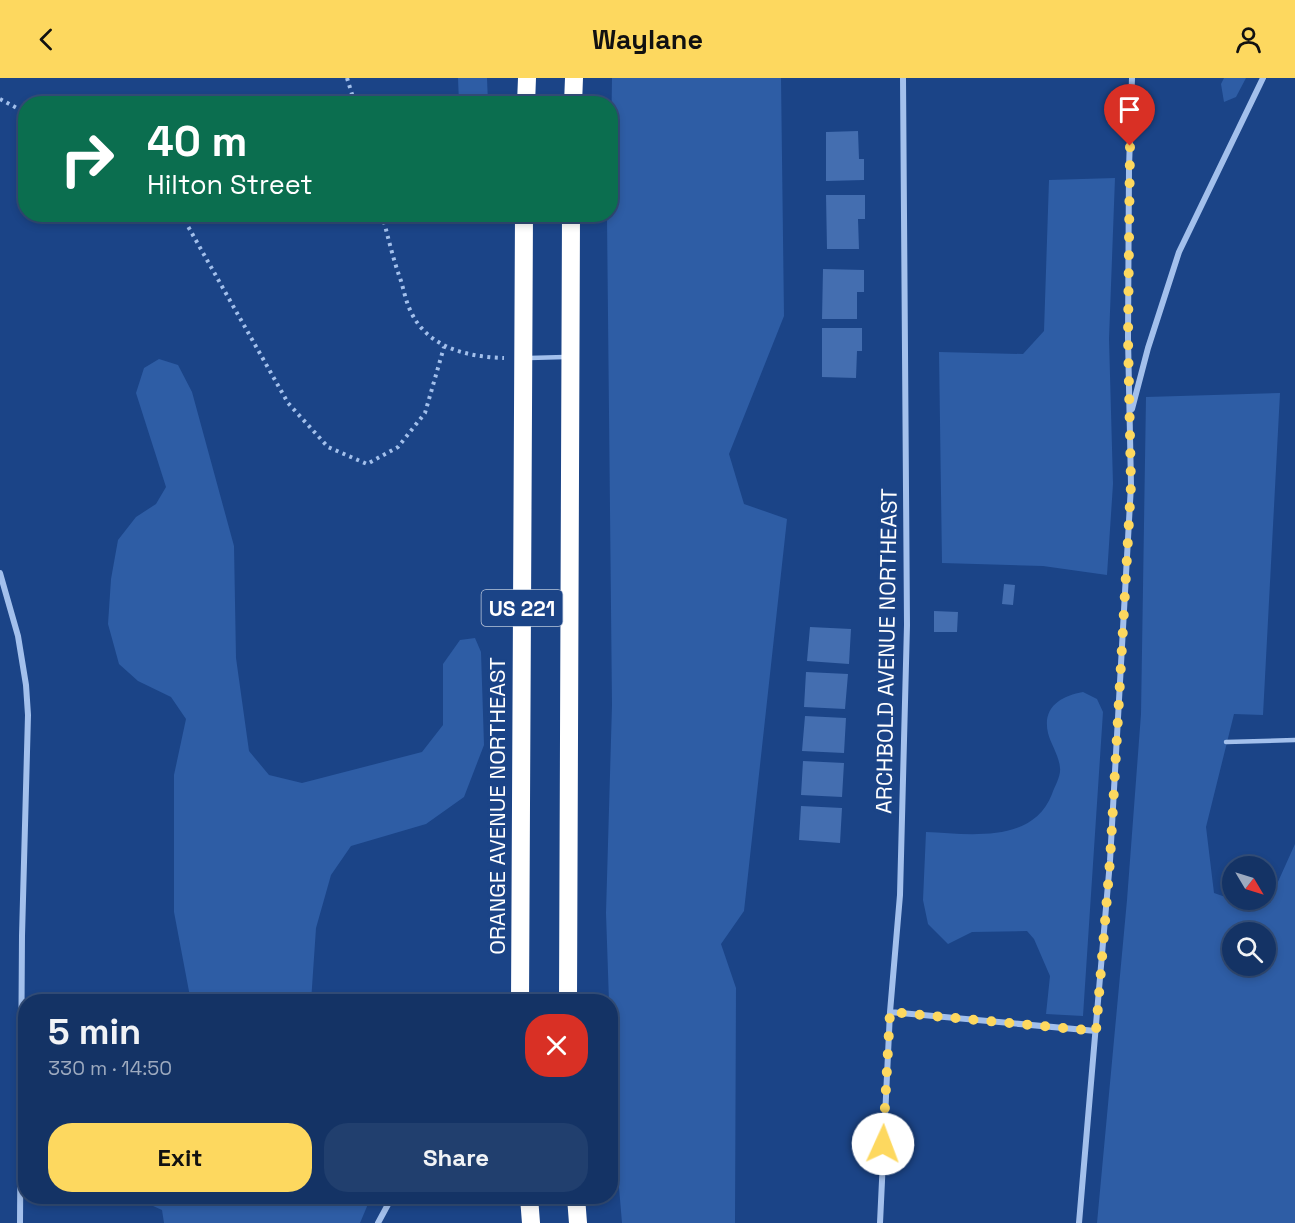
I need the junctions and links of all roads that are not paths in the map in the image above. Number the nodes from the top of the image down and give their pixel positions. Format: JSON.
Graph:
{"nodes":[{"id":1,"x":526,"y":78,"type":"edge"},
{"id":2,"x":574,"y":78,"type":"edge"},
{"id":3,"x":903,"y":78,"type":"edge"},
{"id":4,"x":1132,"y":78,"type":"edge"},
{"id":5,"x":1263,"y":78,"type":"edge"},
{"id":6,"x":526,"y":96,"type":"edge"},
{"id":7,"x":573,"y":96,"type":"edge"},
{"id":8,"x":524,"y":222,"type":"edge"},
{"id":9,"x":571,"y":222,"type":"edge"},
{"id":10,"x":571,"y":357,"type":"junction"},
{"id":11,"x":523,"y":359,"type":"junction"},
{"id":12,"x":1131,"y":415,"type":"junction"},
{"id":13,"x":0,"y":573,"type":"edge"},
{"id":14,"x":1295,"y":740,"type":"edge"},
{"id":15,"x":1226,"y":742,"type":"dead end"},
{"id":16,"x":22,"y":994,"type":"edge"},
{"id":17,"x":520,"y":994,"type":"edge"},
{"id":18,"x":568,"y":994,"type":"edge"},
{"id":19,"x":890,"y":1012,"type":"junction"},
{"id":20,"x":1096,"y":1031,"type":"junction"},
{"id":21,"x":20,"y":1204,"type":"edge"},
{"id":22,"x":388,"y":1204,"type":"edge"},
{"id":23,"x":530,"y":1204,"type":"edge"},
{"id":24,"x":577,"y":1204,"type":"edge"},
{"id":25,"x":20,"y":1223,"type":"edge"},
{"id":26,"x":378,"y":1223,"type":"edge"},
{"id":27,"x":531,"y":1223,"type":"edge"},
{"id":28,"x":578,"y":1223,"type":"edge"},
{"id":29,"x":880,"y":1223,"type":"edge"},
{"id":30,"x":1079,"y":1223,"type":"edge"}],
"edges":[{"from":1,"to":6,"type":"highway"},
{"from":2,"to":7,"type":"highway"},
{"from":3,"to":19,"type":"street","name":"ARCHBOLD AVENUE NORTHEAST"},
{"from":4,"to":12,"type":"street"},
{"from":5,"to":12,"type":"street"},
{"from":8,"to":11,"type":"highway","name":"ORANGE AVENUE NORTHEAST","number":"US 221"},
{"from":9,"to":10,"type":"highway","number":"US 221"},
{"from":10,"to":11,"type":"lane"},
{"from":10,"to":18,"type":"highway","number":"US 221"},
{"from":11,"to":17,"type":"highway","name":"ORANGE AVENUE NORTHEAST","number":"US 221"},
{"from":12,"to":20,"type":"street"},
{"from":13,"to":16,"type":"street"},
{"from":14,"to":15,"type":"lane"},
{"from":19,"to":20,"type":"street"},
{"from":19,"to":29,"type":"street","name":"ARCHBOLD AVENUE NORTHEAST"},
{"from":20,"to":30,"type":"street"},
{"from":21,"to":25,"type":"street"},
{"from":22,"to":26,"type":"street"},
{"from":23,"to":27,"type":"highway"},
{"from":24,"to":28,"type":"highway"}]}
